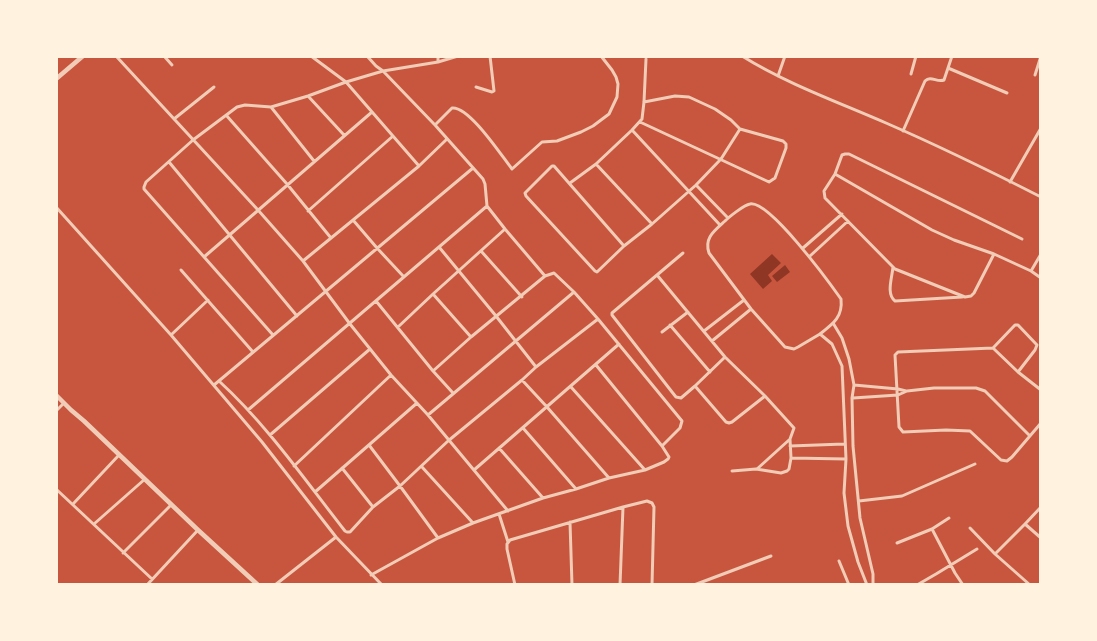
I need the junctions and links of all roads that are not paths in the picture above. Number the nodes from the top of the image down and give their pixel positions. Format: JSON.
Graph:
{"nodes":[{"id":1,"x":83,"y":56,"type":"edge"},
{"id":2,"x":116,"y":56,"type":"edge"},
{"id":3,"x":164,"y":56,"type":"edge"},
{"id":4,"x":311,"y":56,"type":"edge"},
{"id":5,"x":367,"y":56,"type":"edge"},
{"id":6,"x":438,"y":56,"type":"edge"},
{"id":7,"x":458,"y":56,"type":"edge"},
{"id":8,"x":490,"y":56,"type":"edge"},
{"id":9,"x":601,"y":56,"type":"edge"},
{"id":10,"x":742,"y":56,"type":"edge"},
{"id":11,"x":785,"y":56,"type":"edge"},
{"id":12,"x":916,"y":56,"type":"edge"},
{"id":13,"x":952,"y":56,"type":"edge"},
{"id":14,"x":1041,"y":56,"type":"edge"},
{"id":15,"x":746,"y":58,"type":"edge"},
{"id":16,"x":646,"y":59,"type":"dead end"},
{"id":17,"x":438,"y":62,"type":"junction"},
{"id":18,"x":172,"y":65,"type":"dead end"},
{"id":19,"x":948,"y":68,"type":"junction"},
{"id":20,"x":383,"y":71,"type":"junction"},
{"id":21,"x":911,"y":74,"type":"dead end"},
{"id":22,"x":1034,"y":75,"type":"dead end"},
{"id":23,"x":778,"y":76,"type":"junction"},
{"id":24,"x":56,"y":79,"type":"edge"},
{"id":25,"x":346,"y":82,"type":"junction"},
{"id":26,"x":214,"y":87,"type":"dead end"},
{"id":27,"x":476,"y":87,"type":"dead end"},
{"id":28,"x":1007,"y":93,"type":"dead end"},
{"id":29,"x":308,"y":96,"type":"junction"},
{"id":30,"x":644,"y":102,"type":"junction"},
{"id":31,"x":271,"y":107,"type":"junction"},
{"id":32,"x":372,"y":112,"type":"junction"},
{"id":33,"x":226,"y":115,"type":"junction"},
{"id":34,"x":174,"y":119,"type":"junction"},
{"id":35,"x":640,"y":122,"type":"junction"},
{"id":36,"x":435,"y":125,"type":"junction"},
{"id":37,"x":1041,"y":128,"type":"edge"},
{"id":38,"x":740,"y":129,"type":"junction"},
{"id":39,"x":632,"y":130,"type":"junction"},
{"id":40,"x":903,"y":130,"type":"junction"},
{"id":41,"x":344,"y":135,"type":"junction"},
{"id":42,"x":393,"y":136,"type":"junction"},
{"id":43,"x":447,"y":139,"type":"junction"},
{"id":44,"x":193,"y":140,"type":"junction"},
{"id":45,"x":721,"y":159,"type":"junction"},
{"id":46,"x":314,"y":161,"type":"junction"},
{"id":47,"x":169,"y":162,"type":"junction"},
{"id":48,"x":596,"y":164,"type":"junction"},
{"id":49,"x":419,"y":166,"type":"junction"},
{"id":50,"x":473,"y":168,"type":"junction"},
{"id":51,"x":834,"y":174,"type":"junction"},
{"id":52,"x":1010,"y":182,"type":"junction"},
{"id":53,"x":570,"y":183,"type":"junction"},
{"id":54,"x":287,"y":184,"type":"junction"},
{"id":55,"x":696,"y":185,"type":"junction"},
{"id":56,"x":688,"y":192,"type":"junction"},
{"id":57,"x":1041,"y":197,"type":"edge"},
{"id":58,"x":487,"y":206,"type":"junction"},
{"id":59,"x":56,"y":207,"type":"edge"},
{"id":60,"x":258,"y":210,"type":"junction"},
{"id":61,"x":308,"y":210,"type":"junction"},
{"id":62,"x":842,"y":214,"type":"junction"},
{"id":63,"x":728,"y":218,"type":"junction"},
{"id":64,"x":353,"y":220,"type":"junction"},
{"id":65,"x":848,"y":221,"type":"junction"},
{"id":66,"x":652,"y":224,"type":"junction"},
{"id":67,"x":720,"y":225,"type":"junction"},
{"id":68,"x":505,"y":229,"type":"junction"},
{"id":69,"x":229,"y":234,"type":"junction"},
{"id":70,"x":331,"y":238,"type":"junction"},
{"id":71,"x":1022,"y":239,"type":"dead end"},
{"id":72,"x":624,"y":246,"type":"junction"},
{"id":73,"x":438,"y":247,"type":"junction"},
{"id":74,"x":377,"y":248,"type":"junction"},
{"id":75,"x":803,"y":248,"type":"junction"},
{"id":76,"x":481,"y":251,"type":"junction"},
{"id":77,"x":683,"y":253,"type":"dead end"},
{"id":78,"x":994,"y":254,"type":"junction"},
{"id":79,"x":1041,"y":254,"type":"edge"},
{"id":80,"x":810,"y":256,"type":"junction"},
{"id":81,"x":204,"y":257,"type":"junction"},
{"id":82,"x":303,"y":262,"type":"junction"},
{"id":83,"x":893,"y":267,"type":"junction"},
{"id":84,"x":181,"y":270,"type":"dead end"},
{"id":85,"x":1031,"y":271,"type":"junction"},
{"id":86,"x":458,"y":272,"type":"junction"},
{"id":87,"x":657,"y":275,"type":"junction"},
{"id":88,"x":545,"y":276,"type":"junction"},
{"id":89,"x":404,"y":277,"type":"junction"},
{"id":90,"x":1041,"y":278,"type":"edge"},
{"id":91,"x":326,"y":292,"type":"junction"},
{"id":92,"x":574,"y":292,"type":"junction"},
{"id":93,"x":433,"y":294,"type":"junction"},
{"id":94,"x":522,"y":296,"type":"junction"},
{"id":95,"x":965,"y":297,"type":"junction"},
{"id":96,"x":208,"y":300,"type":"junction"},
{"id":97,"x":376,"y":300,"type":"junction"},
{"id":98,"x":744,"y":300,"type":"junction"},
{"id":99,"x":751,"y":309,"type":"junction"},
{"id":100,"x":688,"y":312,"type":"junction"},
{"id":101,"x":297,"y":316,"type":"junction"},
{"id":102,"x":496,"y":316,"type":"junction"},
{"id":103,"x":598,"y":319,"type":"junction"},
{"id":104,"x":834,"y":323,"type":"junction"},
{"id":105,"x":350,"y":324,"type":"junction"},
{"id":106,"x":670,"y":325,"type":"junction"},
{"id":107,"x":398,"y":327,"type":"junction"},
{"id":108,"x":704,"y":331,"type":"junction"},
{"id":109,"x":662,"y":332,"type":"dead end"},
{"id":110,"x":171,"y":334,"type":"junction"},
{"id":111,"x":820,"y":334,"type":"junction"},
{"id":112,"x":274,"y":335,"type":"junction"},
{"id":113,"x":471,"y":337,"type":"junction"},
{"id":114,"x":712,"y":341,"type":"junction"},
{"id":115,"x":517,"y":342,"type":"junction"},
{"id":116,"x":619,"y":344,"type":"junction"},
{"id":117,"x":993,"y":348,"type":"junction"},
{"id":118,"x":370,"y":349,"type":"junction"},
{"id":119,"x":253,"y":352,"type":"junction"},
{"id":120,"x":725,"y":356,"type":"junction"},
{"id":121,"x":596,"y":365,"type":"junction"},
{"id":122,"x":536,"y":367,"type":"junction"},
{"id":123,"x":433,"y":371,"type":"junction"},
{"id":124,"x":710,"y":372,"type":"junction"},
{"id":125,"x":1018,"y":372,"type":"junction"},
{"id":126,"x":391,"y":375,"type":"junction"},
{"id":127,"x":522,"y":380,"type":"junction"},
{"id":128,"x":219,"y":381,"type":"junction"},
{"id":129,"x":214,"y":385,"type":"junction"},
{"id":130,"x":854,"y":385,"type":"junction"},
{"id":131,"x":570,"y":386,"type":"junction"},
{"id":132,"x":695,"y":386,"type":"junction"},
{"id":133,"x":898,"y":389,"type":"junction"},
{"id":134,"x":1041,"y":390,"type":"edge"},
{"id":135,"x":907,"y":391,"type":"junction"},
{"id":136,"x":453,"y":393,"type":"junction"},
{"id":137,"x":56,"y":395,"type":"edge"},
{"id":138,"x":898,"y":395,"type":"junction"},
{"id":139,"x":765,"y":396,"type":"junction"},
{"id":140,"x":852,"y":398,"type":"junction"},
{"id":141,"x":64,"y":403,"type":"junction"},
{"id":142,"x":417,"y":403,"type":"junction"},
{"id":143,"x":547,"y":407,"type":"junction"},
{"id":144,"x":248,"y":410,"type":"junction"},
{"id":145,"x":56,"y":411,"type":"edge"},
{"id":146,"x":428,"y":415,"type":"junction"},
{"id":147,"x":1041,"y":424,"type":"edge"},
{"id":148,"x":523,"y":428,"type":"junction"},
{"id":149,"x":270,"y":435,"type":"junction"},
{"id":150,"x":1030,"y":436,"type":"junction"},
{"id":151,"x":790,"y":439,"type":"junction"},
{"id":152,"x":448,"y":441,"type":"junction"},
{"id":153,"x":844,"y":444,"type":"junction"},
{"id":154,"x":369,"y":445,"type":"junction"},
{"id":155,"x":662,"y":446,"type":"junction"},
{"id":156,"x":790,"y":446,"type":"junction"},
{"id":157,"x":498,"y":448,"type":"junction"},
{"id":158,"x":119,"y":455,"type":"junction"},
{"id":159,"x":792,"y":458,"type":"junction"},
{"id":160,"x":846,"y":459,"type":"junction"},
{"id":161,"x":976,"y":464,"type":"dead end"},
{"id":162,"x":294,"y":466,"type":"junction"},
{"id":163,"x":422,"y":466,"type":"junction"},
{"id":164,"x":342,"y":468,"type":"junction"},
{"id":165,"x":474,"y":470,"type":"junction"},
{"id":166,"x":645,"y":470,"type":"junction"},
{"id":167,"x":756,"y":470,"type":"junction"},
{"id":168,"x":732,"y":471,"type":"dead end"},
{"id":169,"x":610,"y":478,"type":"junction"},
{"id":170,"x":145,"y":479,"type":"junction"},
{"id":171,"x":400,"y":486,"type":"junction"},
{"id":172,"x":56,"y":489,"type":"edge"},
{"id":173,"x":576,"y":489,"type":"junction"},
{"id":174,"x":315,"y":492,"type":"junction"},
{"id":175,"x":542,"y":498,"type":"junction"},
{"id":176,"x":859,"y":501,"type":"junction"},
{"id":177,"x":73,"y":504,"type":"junction"},
{"id":178,"x":171,"y":505,"type":"junction"},
{"id":179,"x":623,"y":506,"type":"junction"},
{"id":180,"x":373,"y":507,"type":"junction"},
{"id":181,"x":1041,"y":507,"type":"edge"},
{"id":182,"x":508,"y":511,"type":"junction"},
{"id":183,"x":499,"y":514,"type":"junction"},
{"id":184,"x":949,"y":518,"type":"dead end"},
{"id":185,"x":570,"y":522,"type":"junction"},
{"id":186,"x":473,"y":523,"type":"junction"},
{"id":187,"x":94,"y":524,"type":"junction"},
{"id":188,"x":1025,"y":524,"type":"junction"},
{"id":189,"x":970,"y":528,"type":"dead end"},
{"id":190,"x":932,"y":529,"type":"junction"},
{"id":191,"x":198,"y":530,"type":"junction"},
{"id":192,"x":336,"y":537,"type":"junction"},
{"id":193,"x":438,"y":538,"type":"junction"},
{"id":194,"x":1041,"y":538,"type":"edge"},
{"id":195,"x":508,"y":542,"type":"junction"},
{"id":196,"x":897,"y":543,"type":"dead end"},
{"id":197,"x":977,"y":549,"type":"dead end"},
{"id":198,"x":123,"y":553,"type":"junction"},
{"id":199,"x":994,"y":554,"type":"junction"},
{"id":200,"x":771,"y":556,"type":"dead end"},
{"id":201,"x":838,"y":560,"type":"dead end"},
{"id":202,"x":951,"y":565,"type":"junction"},
{"id":203,"x":371,"y":575,"type":"junction"},
{"id":204,"x":152,"y":580,"type":"junction"},
{"id":205,"x":147,"y":585,"type":"edge"},
{"id":206,"x":258,"y":585,"type":"edge"},
{"id":207,"x":275,"y":585,"type":"edge"},
{"id":208,"x":382,"y":585,"type":"edge"},
{"id":209,"x":515,"y":585,"type":"edge"},
{"id":210,"x":572,"y":585,"type":"edge"},
{"id":211,"x":620,"y":585,"type":"edge"},
{"id":212,"x":652,"y":585,"type":"edge"},
{"id":213,"x":694,"y":585,"type":"edge"},
{"id":214,"x":849,"y":585,"type":"edge"},
{"id":215,"x":867,"y":585,"type":"edge"},
{"id":216,"x":873,"y":585,"type":"edge"},
{"id":217,"x":917,"y":585,"type":"edge"},
{"id":218,"x":963,"y":585,"type":"edge"},
{"id":219,"x":1030,"y":585,"type":"edge"}],
"edges":[{"from":1,"to":24,"type":"street"},
{"from":2,"to":34,"type":"street"},
{"from":3,"to":18,"type":"street"},
{"from":4,"to":25,"type":"street"},
{"from":5,"to":20,"type":"street"},
{"from":6,"to":17,"type":"street"},
{"from":7,"to":17,"type":"street"},
{"from":8,"to":27,"type":"street"},
{"from":9,"to":36,"type":"street"},
{"from":10,"to":15,"type":"street"},
{"from":11,"to":23,"type":"street"},
{"from":12,"to":21,"type":"street"},
{"from":13,"to":19,"type":"street"},
{"from":14,"to":22,"type":"street"},
{"from":15,"to":23,"type":"street"},
{"from":16,"to":30,"type":"street"},
{"from":17,"to":20,"type":"street"},
{"from":19,"to":28,"type":"street"},
{"from":19,"to":40,"type":"street"},
{"from":20,"to":25,"type":"street"},
{"from":20,"to":36,"type":"street"},
{"from":23,"to":40,"type":"street"},
{"from":25,"to":29,"type":"street"},
{"from":25,"to":32,"type":"street"},
{"from":26,"to":34,"type":"street"},
{"from":29,"to":31,"type":"street"},
{"from":29,"to":41,"type":"street"},
{"from":30,"to":35,"type":"street"},
{"from":30,"to":38,"type":"street"},
{"from":31,"to":33,"type":"street"},
{"from":31,"to":46,"type":"street"},
{"from":32,"to":41,"type":"street"},
{"from":32,"to":42,"type":"street"},
{"from":33,"to":44,"type":"street"},
{"from":33,"to":54,"type":"street"},
{"from":34,"to":44,"type":"street"},
{"from":35,"to":39,"type":"street"},
{"from":35,"to":45,"type":"street"},
{"from":36,"to":43,"type":"street"},
{"from":37,"to":52,"type":"street"},
{"from":38,"to":45,"type":"street"},
{"from":38,"to":45,"type":"street"},
{"from":39,"to":48,"type":"street"},
{"from":39,"to":56,"type":"street"},
{"from":40,"to":52,"type":"street"},
{"from":41,"to":46,"type":"street"},
{"from":42,"to":49,"type":"street"},
{"from":42,"to":61,"type":"street"},
{"from":43,"to":49,"type":"street"},
{"from":43,"to":50,"type":"street"},
{"from":44,"to":47,"type":"street"},
{"from":44,"to":60,"type":"street"},
{"from":45,"to":55,"type":"street"},
{"from":46,"to":54,"type":"street"},
{"from":47,"to":69,"type":"street"},
{"from":47,"to":81,"type":"street"},
{"from":48,"to":53,"type":"street"},
{"from":48,"to":66,"type":"street"},
{"from":49,"to":64,"type":"street"},
{"from":50,"to":58,"type":"street"},
{"from":50,"to":74,"type":"street"},
{"from":51,"to":62,"type":"street"},
{"from":51,"to":71,"type":"street"},
{"from":51,"to":78,"type":"street"},
{"from":52,"to":57,"type":"street"},
{"from":53,"to":72,"type":"street"},
{"from":53,"to":72,"type":"street"},
{"from":54,"to":60,"type":"street"},
{"from":54,"to":61,"type":"street"},
{"from":55,"to":56,"type":"street"},
{"from":55,"to":63,"type":"street"},
{"from":56,"to":66,"type":"street"},
{"from":56,"to":67,"type":"street"},
{"from":58,"to":68,"type":"street"},
{"from":58,"to":73,"type":"street"},
{"from":59,"to":110,"type":"street"},
{"from":60,"to":69,"type":"street"},
{"from":60,"to":82,"type":"street"},
{"from":61,"to":70,"type":"street"},
{"from":62,"to":65,"type":"street"},
{"from":62,"to":75,"type":"street"},
{"from":63,"to":67,"type":"street"},
{"from":63,"to":75,"type":"street"},
{"from":64,"to":70,"type":"street"},
{"from":64,"to":74,"type":"street"},
{"from":65,"to":80,"type":"street"},
{"from":65,"to":83,"type":"street"},
{"from":66,"to":72,"type":"street"},
{"from":67,"to":98,"type":"street"},
{"from":68,"to":76,"type":"street"},
{"from":68,"to":88,"type":"street"},
{"from":69,"to":81,"type":"street"},
{"from":69,"to":101,"type":"street"},
{"from":70,"to":82,"type":"street"},
{"from":73,"to":86,"type":"street"},
{"from":73,"to":89,"type":"street"},
{"from":74,"to":89,"type":"street"},
{"from":74,"to":91,"type":"street"},
{"from":75,"to":80,"type":"street"},
{"from":76,"to":86,"type":"street"},
{"from":76,"to":94,"type":"street"},
{"from":77,"to":87,"type":"street"},
{"from":78,"to":85,"type":"street"},
{"from":78,"to":95,"type":"street"},
{"from":79,"to":85,"type":"street"},
{"from":80,"to":104,"type":"street"},
{"from":81,"to":112,"type":"street"},
{"from":82,"to":91,"type":"street"},
{"from":83,"to":95,"type":"street"},
{"from":83,"to":95,"type":"street"},
{"from":84,"to":96,"type":"street"},
{"from":85,"to":90,"type":"street"},
{"from":86,"to":93,"type":"street"},
{"from":86,"to":102,"type":"street"},
{"from":87,"to":100,"type":"street"},
{"from":87,"to":132,"type":"street"},
{"from":88,"to":92,"type":"street"},
{"from":88,"to":94,"type":"street"},
{"from":89,"to":97,"type":"street"},
{"from":91,"to":101,"type":"street"},
{"from":91,"to":105,"type":"street"},
{"from":92,"to":103,"type":"street"},
{"from":92,"to":115,"type":"street"},
{"from":93,"to":107,"type":"street"},
{"from":93,"to":113,"type":"street"},
{"from":94,"to":102,"type":"street"},
{"from":96,"to":110,"type":"street"},
{"from":96,"to":119,"type":"street"},
{"from":97,"to":105,"type":"street"},
{"from":97,"to":107,"type":"street"},
{"from":98,"to":99,"type":"street"},
{"from":98,"to":108,"type":"street"},
{"from":99,"to":111,"type":"street"},
{"from":99,"to":114,"type":"street"},
{"from":100,"to":106,"type":"street"},
{"from":100,"to":108,"type":"street"},
{"from":101,"to":112,"type":"street"},
{"from":102,"to":113,"type":"street"},
{"from":102,"to":115,"type":"street"},
{"from":103,"to":116,"type":"street"},
{"from":103,"to":122,"type":"street"},
{"from":104,"to":111,"type":"street"},
{"from":104,"to":130,"type":"street"},
{"from":105,"to":118,"type":"street"},
{"from":105,"to":144,"type":"street"},
{"from":106,"to":109,"type":"street"},
{"from":106,"to":124,"type":"street"},
{"from":107,"to":123,"type":"street"},
{"from":108,"to":114,"type":"street"},
{"from":110,"to":129,"type":"street"},
{"from":111,"to":153,"type":"street"},
{"from":112,"to":119,"type":"street"},
{"from":113,"to":123,"type":"street"},
{"from":114,"to":120,"type":"street"},
{"from":115,"to":122,"type":"street"},
{"from":115,"to":136,"type":"street"},
{"from":116,"to":121,"type":"street"},
{"from":116,"to":155,"type":"street"},
{"from":117,"to":125,"type":"street"},
{"from":117,"to":125,"type":"street"},
{"from":117,"to":133,"type":"street"},
{"from":118,"to":126,"type":"street"},
{"from":118,"to":149,"type":"street"},
{"from":119,"to":128,"type":"street"},
{"from":120,"to":124,"type":"street"},
{"from":120,"to":139,"type":"street"},
{"from":121,"to":131,"type":"street"},
{"from":121,"to":155,"type":"street"},
{"from":122,"to":127,"type":"street"},
{"from":123,"to":136,"type":"street"},
{"from":124,"to":132,"type":"street"},
{"from":125,"to":134,"type":"street"},
{"from":126,"to":142,"type":"street"},
{"from":126,"to":162,"type":"street"},
{"from":127,"to":143,"type":"street"},
{"from":127,"to":152,"type":"street"},
{"from":128,"to":129,"type":"street"},
{"from":128,"to":144,"type":"street"},
{"from":129,"to":192,"type":"street"},
{"from":130,"to":133,"type":"street"},
{"from":130,"to":140,"type":"street"},
{"from":131,"to":143,"type":"street"},
{"from":131,"to":166,"type":"street"},
{"from":132,"to":139,"type":"street"},
{"from":133,"to":135,"type":"street"},
{"from":133,"to":138,"type":"street"},
{"from":135,"to":138,"type":"street"},
{"from":135,"to":150,"type":"street"},
{"from":136,"to":146,"type":"street"},
{"from":137,"to":141,"type":"street"},
{"from":138,"to":140,"type":"street"},
{"from":138,"to":150,"type":"street"},
{"from":139,"to":151,"type":"street"},
{"from":140,"to":176,"type":"street"},
{"from":141,"to":145,"type":"street"},
{"from":141,"to":158,"type":"street"},
{"from":142,"to":146,"type":"street"},
{"from":142,"to":154,"type":"street"},
{"from":143,"to":148,"type":"street"},
{"from":143,"to":169,"type":"street"},
{"from":144,"to":149,"type":"street"},
{"from":146,"to":152,"type":"street"},
{"from":147,"to":150,"type":"street"},
{"from":148,"to":157,"type":"street"},
{"from":148,"to":173,"type":"street"},
{"from":149,"to":162,"type":"street"},
{"from":151,"to":156,"type":"street"},
{"from":151,"to":167,"type":"street"},
{"from":152,"to":163,"type":"street"},
{"from":152,"to":165,"type":"street"},
{"from":153,"to":156,"type":"street"},
{"from":153,"to":160,"type":"street"},
{"from":154,"to":164,"type":"street"},
{"from":154,"to":171,"type":"street"},
{"from":155,"to":166,"type":"street"},
{"from":156,"to":159,"type":"street"},
{"from":157,"to":165,"type":"street"},
{"from":157,"to":175,"type":"street"},
{"from":158,"to":170,"type":"street"},
{"from":158,"to":177,"type":"street"},
{"from":159,"to":160,"type":"street"},
{"from":159,"to":167,"type":"street"},
{"from":160,"to":215,"type":"street"},
{"from":161,"to":176,"type":"street"},
{"from":162,"to":174,"type":"street"},
{"from":163,"to":171,"type":"street"},
{"from":163,"to":186,"type":"street"},
{"from":164,"to":174,"type":"street"},
{"from":164,"to":180,"type":"street"},
{"from":165,"to":182,"type":"street"},
{"from":166,"to":169,"type":"street"},
{"from":167,"to":168,"type":"street"},
{"from":169,"to":173,"type":"street"},
{"from":170,"to":178,"type":"street"},
{"from":170,"to":187,"type":"street"},
{"from":171,"to":180,"type":"street"},
{"from":171,"to":193,"type":"street"},
{"from":172,"to":177,"type":"street"},
{"from":173,"to":175,"type":"street"},
{"from":174,"to":180,"type":"street"},
{"from":175,"to":182,"type":"street"},
{"from":176,"to":216,"type":"street"},
{"from":177,"to":187,"type":"street"},
{"from":178,"to":191,"type":"street"},
{"from":178,"to":198,"type":"street"},
{"from":179,"to":185,"type":"street"},
{"from":179,"to":211,"type":"street"},
{"from":179,"to":212,"type":"street"},
{"from":181,"to":188,"type":"street"},
{"from":182,"to":183,"type":"street"},
{"from":183,"to":186,"type":"street"},
{"from":183,"to":195,"type":"street"},
{"from":184,"to":190,"type":"street"},
{"from":185,"to":195,"type":"street"},
{"from":185,"to":210,"type":"street"},
{"from":186,"to":193,"type":"street"},
{"from":187,"to":198,"type":"street"},
{"from":188,"to":194,"type":"street"},
{"from":188,"to":199,"type":"street"},
{"from":189,"to":199,"type":"street"},
{"from":190,"to":196,"type":"street"},
{"from":190,"to":202,"type":"street"},
{"from":191,"to":204,"type":"street"},
{"from":191,"to":206,"type":"street"},
{"from":192,"to":203,"type":"street"},
{"from":192,"to":207,"type":"street"},
{"from":193,"to":203,"type":"street"},
{"from":195,"to":209,"type":"street"},
{"from":197,"to":202,"type":"street"},
{"from":198,"to":204,"type":"street"},
{"from":199,"to":219,"type":"street"},
{"from":200,"to":213,"type":"street"},
{"from":201,"to":214,"type":"street"},
{"from":202,"to":217,"type":"street"},
{"from":202,"to":218,"type":"street"},
{"from":203,"to":208,"type":"street"},
{"from":204,"to":205,"type":"street"}]}
